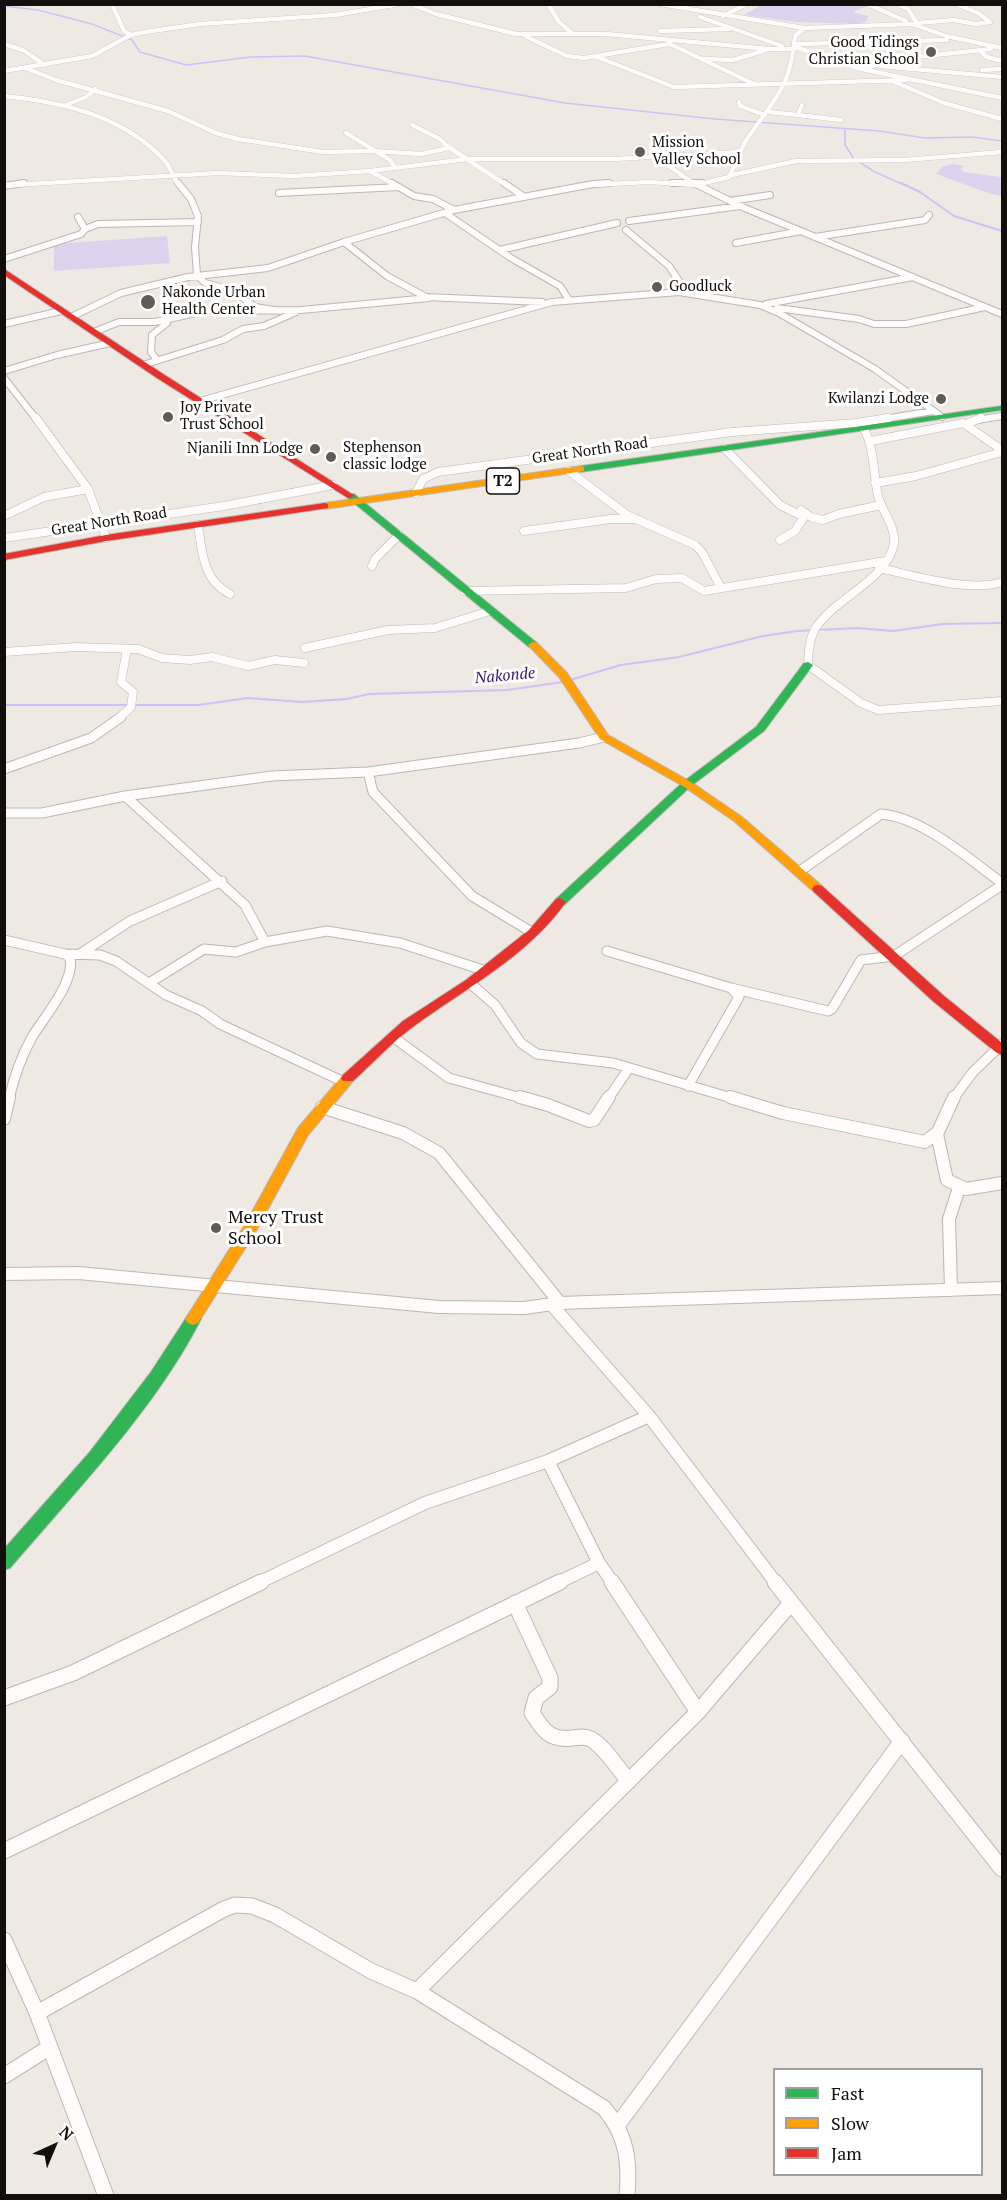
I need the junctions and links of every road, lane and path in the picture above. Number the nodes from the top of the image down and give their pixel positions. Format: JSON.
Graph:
{"nodes":[{"id":1,"x":112,"y":4,"type":"edge"},
{"id":2,"x":400,"y":4,"type":"edge"},
{"id":3,"x":411,"y":4,"type":"edge"},
{"id":4,"x":548,"y":4,"type":"edge"},
{"id":5,"x":747,"y":4,"type":"edge"},
{"id":6,"x":898,"y":4,"type":"edge"},
{"id":7,"x":957,"y":4,"type":"edge"},
{"id":8,"x":389,"y":5,"type":"edge"},
{"id":9,"x":662,"y":5,"type":"edge"},
{"id":10,"x":870,"y":5,"type":"edge"},
{"id":11,"x":723,"y":16,"type":"junction"},
{"id":12,"x":699,"y":17,"type":"dead end"},
{"id":13,"x":915,"y":24,"type":"junction"},
{"id":14,"x":735,"y":28,"type":"junction"},
{"id":15,"x":804,"y":28,"type":"junction"},
{"id":16,"x":572,"y":33,"type":"junction"},
{"id":17,"x":516,"y":34,"type":"junction"},
{"id":18,"x":127,"y":37,"type":"junction"},
{"id":19,"x":960,"y":40,"type":"junction"},
{"id":20,"x":669,"y":42,"type":"junction"},
{"id":21,"x":4,"y":44,"type":"edge"},
{"id":22,"x":794,"y":47,"type":"junction"},
{"id":23,"x":1000,"y":47,"type":"edge"},
{"id":24,"x":770,"y":49,"type":"junction"},
{"id":25,"x":980,"y":51,"type":"junction"},
{"id":26,"x":597,"y":57,"type":"junction"},
{"id":27,"x":702,"y":59,"type":"junction"},
{"id":28,"x":1000,"y":61,"type":"edge"},
{"id":29,"x":45,"y":65,"type":"junction"},
{"id":30,"x":870,"y":66,"type":"junction"},
{"id":31,"x":25,"y":68,"type":"junction"},
{"id":32,"x":861,"y":69,"type":"junction"},
{"id":33,"x":1002,"y":69,"type":"edge"},
{"id":34,"x":985,"y":70,"type":"junction"},
{"id":35,"x":931,"y":71,"type":"junction"},
{"id":36,"x":4,"y":72,"type":"edge"},
{"id":37,"x":986,"y":77,"type":"junction"},
{"id":38,"x":1002,"y":77,"type":"edge"},
{"id":39,"x":906,"y":80,"type":"junction"},
{"id":40,"x":891,"y":81,"type":"junction"},
{"id":41,"x":783,"y":84,"type":"junction"},
{"id":42,"x":757,"y":86,"type":"junction"},
{"id":43,"x":95,"y":89,"type":"junction"},
{"id":44,"x":4,"y":96,"type":"edge"},
{"id":45,"x":1002,"y":98,"type":"edge"},
{"id":46,"x":739,"y":102,"type":"dead end"},
{"id":47,"x":66,"y":105,"type":"junction"},
{"id":48,"x":802,"y":105,"type":"dead end"},
{"id":49,"x":766,"y":113,"type":"junction"},
{"id":50,"x":798,"y":115,"type":"junction"},
{"id":51,"x":1002,"y":119,"type":"edge"},
{"id":52,"x":841,"y":120,"type":"dead end"},
{"id":53,"x":412,"y":125,"type":"dead end"},
{"id":54,"x":346,"y":133,"type":"dead end"},
{"id":55,"x":449,"y":148,"type":"junction"},
{"id":56,"x":374,"y":151,"type":"junction"},
{"id":57,"x":740,"y":152,"type":"junction"},
{"id":58,"x":1002,"y":152,"type":"edge"},
{"id":59,"x":656,"y":157,"type":"junction"},
{"id":60,"x":467,"y":159,"type":"junction"},
{"id":61,"x":395,"y":168,"type":"junction"},
{"id":62,"x":370,"y":171,"type":"junction"},
{"id":63,"x":732,"y":175,"type":"junction"},
{"id":64,"x":173,"y":176,"type":"junction"},
{"id":65,"x":696,"y":185,"type":"junction"},
{"id":66,"x":4,"y":186,"type":"edge"},
{"id":67,"x":399,"y":187,"type":"junction"},
{"id":68,"x":279,"y":193,"type":"dead end"},
{"id":69,"x":770,"y":195,"type":"dead end"},
{"id":70,"x":523,"y":196,"type":"junction"},
{"id":71,"x":730,"y":201,"type":"junction"},
{"id":72,"x":740,"y":206,"type":"junction"},
{"id":73,"x":454,"y":210,"type":"junction"},
{"id":74,"x":445,"y":213,"type":"junction"},
{"id":75,"x":929,"y":216,"type":"dead end"},
{"id":76,"x":78,"y":217,"type":"dead end"},
{"id":77,"x":629,"y":221,"type":"dead end"},
{"id":78,"x":198,"y":222,"type":"junction"},
{"id":79,"x":616,"y":224,"type":"dead end"},
{"id":80,"x":85,"y":229,"type":"junction"},
{"id":81,"x":626,"y":230,"type":"dead end"},
{"id":82,"x":801,"y":231,"type":"junction"},
{"id":83,"x":815,"y":237,"type":"junction"},
{"id":84,"x":344,"y":242,"type":"junction"},
{"id":85,"x":736,"y":243,"type":"dead end"},
{"id":86,"x":500,"y":250,"type":"junction"},
{"id":87,"x":4,"y":259,"type":"edge"},
{"id":88,"x":4,"y":271,"type":"edge"},
{"id":89,"x":197,"y":276,"type":"junction"},
{"id":90,"x":913,"y":277,"type":"junction"},
{"id":91,"x":687,"y":293,"type":"junction"},
{"id":92,"x":429,"y":298,"type":"junction"},
{"id":93,"x":569,"y":300,"type":"junction"},
{"id":94,"x":552,"y":302,"type":"junction"},
{"id":95,"x":762,"y":306,"type":"junction"},
{"id":96,"x":986,"y":307,"type":"junction"},
{"id":97,"x":302,"y":310,"type":"junction"},
{"id":98,"x":280,"y":311,"type":"junction"},
{"id":99,"x":66,"y":314,"type":"junction"},
{"id":100,"x":1002,"y":314,"type":"edge"},
{"id":101,"x":178,"y":318,"type":"junction"},
{"id":102,"x":4,"y":324,"type":"edge"},
{"id":103,"x":94,"y":332,"type":"junction"},
{"id":104,"x":110,"y":343,"type":"junction"},
{"id":105,"x":157,"y":360,"type":"junction"},
{"id":106,"x":143,"y":364,"type":"junction"},
{"id":107,"x":4,"y":371,"type":"edge"},
{"id":108,"x":4,"y":378,"type":"edge"},
{"id":109,"x":200,"y":401,"type":"junction"},
{"id":110,"x":1002,"y":408,"type":"edge"},
{"id":111,"x":937,"y":414,"type":"junction"},
{"id":112,"x":1002,"y":416,"type":"edge"},
{"id":113,"x":974,"y":418,"type":"junction"},
{"id":114,"x":905,"y":423,"type":"junction"},
{"id":115,"x":916,"y":432,"type":"junction"},
{"id":116,"x":867,"y":435,"type":"junction"},
{"id":117,"x":725,"y":448,"type":"junction"},
{"id":118,"x":1002,"y":451,"type":"edge"},
{"id":119,"x":994,"y":455,"type":"junction"},
{"id":120,"x":1002,"y":461,"type":"edge"},
{"id":121,"x":569,"y":471,"type":"junction"},
{"id":122,"x":875,"y":483,"type":"junction"},
{"id":123,"x":333,"y":485,"type":"junction"},
{"id":124,"x":88,"y":489,"type":"junction"},
{"id":125,"x":416,"y":493,"type":"junction"},
{"id":126,"x":359,"y":501,"type":"junction"},
{"id":127,"x":780,"y":505,"type":"junction"},
{"id":128,"x":881,"y":505,"type":"junction"},
{"id":129,"x":4,"y":516,"type":"edge"},
{"id":130,"x":634,"y":519,"type":"junction"},
{"id":131,"x":101,"y":524,"type":"junction"},
{"id":132,"x":198,"y":525,"type":"junction"},
{"id":133,"x":524,"y":531,"type":"dead end"},
{"id":134,"x":399,"y":535,"type":"junction"},
{"id":135,"x":4,"y":538,"type":"edge"},
{"id":136,"x":106,"y":538,"type":"junction"},
{"id":137,"x":780,"y":540,"type":"dead end"},
{"id":138,"x":4,"y":557,"type":"edge"},
{"id":139,"x":886,"y":561,"type":"junction"},
{"id":140,"x":372,"y":566,"type":"dead end"},
{"id":141,"x":879,"y":568,"type":"junction"},
{"id":142,"x":1002,"y":582,"type":"edge"},
{"id":143,"x":720,"y":588,"type":"junction"},
{"id":144,"x":465,"y":591,"type":"junction"},
{"id":145,"x":230,"y":594,"type":"dead end"},
{"id":146,"x":490,"y":611,"type":"junction"},
{"id":147,"x":305,"y":648,"type":"dead end"},
{"id":148,"x":127,"y":649,"type":"junction"},
{"id":149,"x":4,"y":652,"type":"edge"},
{"id":150,"x":304,"y":663,"type":"dead end"},
{"id":151,"x":808,"y":665,"type":"junction"},
{"id":152,"x":1002,"y":701,"type":"edge"},
{"id":153,"x":604,"y":737,"type":"junction"},
{"id":154,"x":4,"y":769,"type":"edge"},
{"id":155,"x":368,"y":771,"type":"junction"},
{"id":156,"x":687,"y":784,"type":"junction"},
{"id":157,"x":125,"y":796,"type":"junction"},
{"id":158,"x":4,"y":813,"type":"edge"},
{"id":159,"x":800,"y":871,"type":"junction"},
{"id":160,"x":222,"y":881,"type":"junction"},
{"id":161,"x":1002,"y":884,"type":"edge"},
{"id":162,"x":533,"y":933,"type":"junction"},
{"id":163,"x":4,"y":940,"type":"edge"},
{"id":164,"x":265,"y":942,"type":"junction"},
{"id":165,"x":607,"y":951,"type":"dead end"},
{"id":166,"x":65,"y":954,"type":"junction"},
{"id":167,"x":80,"y":954,"type":"junction"},
{"id":168,"x":894,"y":956,"type":"junction"},
{"id":169,"x":486,"y":971,"type":"junction"},
{"id":170,"x":149,"y":983,"type":"junction"},
{"id":171,"x":470,"y":983,"type":"junction"},
{"id":172,"x":732,"y":988,"type":"junction"},
{"id":173,"x":393,"y":1037,"type":"junction"},
{"id":174,"x":1001,"y":1047,"type":"edge"},
{"id":175,"x":629,"y":1068,"type":"junction"},
{"id":176,"x":344,"y":1083,"type":"junction"},
{"id":177,"x":688,"y":1086,"type":"junction"},
{"id":178,"x":322,"y":1107,"type":"junction"},
{"id":179,"x":4,"y":1119,"type":"edge"},
{"id":180,"x":937,"y":1134,"type":"junction"},
{"id":181,"x":1002,"y":1184,"type":"edge"},
{"id":182,"x":959,"y":1188,"type":"junction"},
{"id":183,"x":4,"y":1274,"type":"edge"},
{"id":184,"x":212,"y":1287,"type":"junction"},
{"id":185,"x":1002,"y":1288,"type":"edge"},
{"id":186,"x":951,"y":1290,"type":"junction"},
{"id":187,"x":556,"y":1304,"type":"junction"},
{"id":188,"x":649,"y":1416,"type":"junction"},
{"id":189,"x":548,"y":1461,"type":"junction"},
{"id":190,"x":4,"y":1562,"type":"edge"},
{"id":191,"x":599,"y":1563,"type":"junction"},
{"id":192,"x":791,"y":1603,"type":"junction"},
{"id":193,"x":515,"y":1604,"type":"junction"},
{"id":194,"x":4,"y":1698,"type":"edge"},
{"id":195,"x":698,"y":1712,"type":"junction"},
{"id":196,"x":902,"y":1741,"type":"junction"},
{"id":197,"x":629,"y":1781,"type":"junction"},
{"id":198,"x":4,"y":1851,"type":"edge"},
{"id":199,"x":1002,"y":1869,"type":"edge"},
{"id":200,"x":4,"y":1940,"type":"edge"},
{"id":201,"x":417,"y":1991,"type":"junction"},
{"id":202,"x":37,"y":2013,"type":"junction"},
{"id":203,"x":50,"y":2047,"type":"junction"},
{"id":204,"x":4,"y":2076,"type":"edge"},
{"id":205,"x":619,"y":2123,"type":"junction"},
{"id":206,"x":106,"y":2196,"type":"edge"},
{"id":207,"x":627,"y":2196,"type":"edge"}],
"edges":[{"from":1,"to":18,"type":"street"},
{"from":2,"to":8,"type":"street"},
{"from":3,"to":17,"type":"street"},
{"from":4,"to":16,"type":"street"},
{"from":5,"to":11,"type":"street"},
{"from":6,"to":13,"type":"street"},
{"from":7,"to":13,"type":"street"},
{"from":8,"to":18,"type":"street"},
{"from":9,"to":11,"type":"street"},
{"from":10,"to":13,"type":"street"},
{"from":11,"to":15,"type":"street"},
{"from":12,"to":14,"type":"street"},
{"from":13,"to":15,"type":"street"},
{"from":13,"to":19,"type":"street"},
{"from":14,"to":20,"type":"street"},
{"from":14,"to":22,"type":"street"},
{"from":15,"to":22,"type":"street"},
{"from":16,"to":17,"type":"street"},
{"from":16,"to":20,"type":"street"},
{"from":17,"to":26,"type":"street"},
{"from":18,"to":29,"type":"street"},
{"from":19,"to":22,"type":"street"},
{"from":19,"to":23,"type":"street"},
{"from":20,"to":24,"type":"street"},
{"from":20,"to":26,"type":"street"},
{"from":20,"to":27,"type":"street"},
{"from":21,"to":29,"type":"street"},
{"from":22,"to":24,"type":"street"},
{"from":22,"to":32,"type":"street"},
{"from":22,"to":41,"type":"street"},
{"from":23,"to":25,"type":"street"},
{"from":24,"to":27,"type":"street"},
{"from":25,"to":28,"type":"street"},
{"from":25,"to":30,"type":"street"},
{"from":26,"to":42,"type":"street"},
{"from":27,"to":42,"type":"street"},
{"from":28,"to":34,"type":"street"},
{"from":29,"to":31,"type":"street"},
{"from":30,"to":32,"type":"street"},
{"from":30,"to":35,"type":"street"},
{"from":31,"to":36,"type":"street"},
{"from":31,"to":43,"type":"street"},
{"from":32,"to":39,"type":"street"},
{"from":33,"to":34,"type":"street"},
{"from":34,"to":35,"type":"street"},
{"from":34,"to":37,"type":"street"},
{"from":35,"to":37,"type":"street"},
{"from":37,"to":38,"type":"street"},
{"from":39,"to":40,"type":"street"},
{"from":39,"to":45,"type":"street"},
{"from":40,"to":41,"type":"street"},
{"from":40,"to":51,"type":"street"},
{"from":41,"to":42,"type":"street"},
{"from":41,"to":49,"type":"street"},
{"from":43,"to":47,"type":"street"},
{"from":43,"to":56,"type":"street"},
{"from":44,"to":47,"type":"street"},
{"from":46,"to":49,"type":"street"},
{"from":47,"to":64,"type":"street"},
{"from":48,"to":50,"type":"street"},
{"from":49,"to":50,"type":"street"},
{"from":49,"to":57,"type":"street"},
{"from":50,"to":52,"type":"street"},
{"from":53,"to":55,"type":"street"},
{"from":54,"to":56,"type":"street"},
{"from":55,"to":56,"type":"street"},
{"from":55,"to":60,"type":"street"},
{"from":56,"to":61,"type":"street"},
{"from":57,"to":59,"type":"street"},
{"from":57,"to":63,"type":"street"},
{"from":58,"to":63,"type":"street"},
{"from":59,"to":60,"type":"street"},
{"from":59,"to":65,"type":"street"},
{"from":60,"to":61,"type":"street"},
{"from":60,"to":70,"type":"street"},
{"from":61,"to":62,"type":"street"},
{"from":62,"to":64,"type":"street"},
{"from":62,"to":67,"type":"street"},
{"from":63,"to":65,"type":"street"},
{"from":64,"to":66,"type":"street"},
{"from":64,"to":78,"type":"street"},
{"from":65,"to":70,"type":"street"},
{"from":65,"to":71,"type":"street"},
{"from":67,"to":68,"type":"street"},
{"from":67,"to":73,"type":"street"},
{"from":69,"to":71,"type":"street"},
{"from":70,"to":73,"type":"street"},
{"from":71,"to":72,"type":"street"},
{"from":72,"to":77,"type":"street"},
{"from":72,"to":82,"type":"street"},
{"from":73,"to":74,"type":"street"},
{"from":74,"to":84,"type":"street"},
{"from":74,"to":86,"type":"street"},
{"from":75,"to":83,"type":"street"},
{"from":76,"to":80,"type":"street"},
{"from":78,"to":80,"type":"street"},
{"from":78,"to":89,"type":"street"},
{"from":79,"to":86,"type":"street"},
{"from":80,"to":87,"type":"street"},
{"from":81,"to":91,"type":"street"},
{"from":82,"to":83,"type":"street"},
{"from":82,"to":85,"type":"street"},
{"from":83,"to":90,"type":"street"},
{"from":84,"to":89,"type":"street"},
{"from":84,"to":92,"type":"street"},
{"from":86,"to":93,"type":"street"},
{"from":88,"to":99,"type":"main road"},
{"from":89,"to":98,"type":"street"},
{"from":89,"to":99,"type":"street"},
{"from":90,"to":95,"type":"street"},
{"from":90,"to":96,"type":"street"},
{"from":91,"to":93,"type":"street"},
{"from":91,"to":95,"type":"street"},
{"from":92,"to":94,"type":"street"},
{"from":92,"to":97,"type":"street"},
{"from":93,"to":94,"type":"street"},
{"from":94,"to":109,"type":"street"},
{"from":95,"to":96,"type":"street"},
{"from":95,"to":111,"type":"street"},
{"from":96,"to":100,"type":"street"},
{"from":97,"to":98,"type":"street"},
{"from":97,"to":105,"type":"street"},
{"from":98,"to":101,"type":"street"},
{"from":99,"to":102,"type":"street"},
{"from":99,"to":103,"type":"main road"},
{"from":101,"to":103,"type":"street"},
{"from":101,"to":105,"type":"street"},
{"from":103,"to":104,"type":"main road"},
{"from":104,"to":106,"type":"main road"},
{"from":104,"to":107,"type":"street"},
{"from":105,"to":106,"type":"street"},
{"from":106,"to":109,"type":"main road"},
{"from":108,"to":124,"type":"street"},
{"from":109,"to":123,"type":"main road"},
{"from":110,"to":113,"type":"main road","name":"Great North Road","number":"T2"},
{"from":111,"to":113,"type":"main road","name":"Great North Road","number":"T2"},
{"from":111,"to":114,"type":"main road","name":"Great North Road","number":"T2"},
{"from":111,"to":125,"type":"street"},
{"from":112,"to":113,"type":"street"},
{"from":113,"to":115,"type":"street"},
{"from":113,"to":118,"type":"street"},
{"from":114,"to":115,"type":"street"},
{"from":114,"to":116,"type":"main road","name":"Great North Road","number":"T2"},
{"from":115,"to":116,"type":"street"},
{"from":116,"to":117,"type":"main road","name":"Great North Road","number":"T2"},
{"from":116,"to":122,"type":"street"},
{"from":117,"to":121,"type":"main road","name":"Great North Road","number":"T2"},
{"from":117,"to":127,"type":"street"},
{"from":118,"to":119,"type":"street"},
{"from":119,"to":120,"type":"street"},
{"from":119,"to":122,"type":"street"},
{"from":121,"to":125,"type":"main road","name":"Great North Road","number":"T2"},
{"from":121,"to":130,"type":"street"},
{"from":122,"to":128,"type":"street"},
{"from":123,"to":126,"type":"main road"},
{"from":123,"to":131,"type":"street"},
{"from":124,"to":129,"type":"street"},
{"from":124,"to":131,"type":"street"},
{"from":125,"to":126,"type":"main road","name":"Great North Road","number":"T2"},
{"from":126,"to":132,"type":"main road","name":"Great North Road","number":"T2"},
{"from":126,"to":134,"type":"main road"},
{"from":127,"to":128,"type":"street"},
{"from":127,"to":137,"type":"street"},
{"from":128,"to":139,"type":"street"},
{"from":130,"to":133,"type":"street"},
{"from":130,"to":143,"type":"street"},
{"from":131,"to":135,"type":"street"},
{"from":131,"to":136,"type":"street"},
{"from":132,"to":136,"type":"main road","name":"Great North Road","number":"T2"},
{"from":132,"to":145,"type":"street"},
{"from":134,"to":140,"type":"street"},
{"from":134,"to":144,"type":"main road"},
{"from":136,"to":138,"type":"main road","name":"Great North Road","number":"T2"},
{"from":139,"to":141,"type":"street"},
{"from":139,"to":143,"type":"street"},
{"from":141,"to":142,"type":"street"},
{"from":141,"to":151,"type":"street"},
{"from":143,"to":144,"type":"street"},
{"from":144,"to":146,"type":"main road"},
{"from":146,"to":147,"type":"street"},
{"from":146,"to":153,"type":"main road"},
{"from":148,"to":149,"type":"street"},
{"from":148,"to":150,"type":"street"},
{"from":148,"to":154,"type":"street"},
{"from":151,"to":152,"type":"street"},
{"from":151,"to":156,"type":"main road"},
{"from":153,"to":155,"type":"street"},
{"from":153,"to":156,"type":"main road"},
{"from":155,"to":157,"type":"street"},
{"from":155,"to":162,"type":"street"},
{"from":156,"to":159,"type":"main road"},
{"from":156,"to":162,"type":"main road"},
{"from":157,"to":158,"type":"street"},
{"from":157,"to":160,"type":"street"},
{"from":159,"to":161,"type":"street"},
{"from":159,"to":168,"type":"main road"},
{"from":160,"to":164,"type":"street"},
{"from":160,"to":167,"type":"street"},
{"from":161,"to":168,"type":"street"},
{"from":162,"to":169,"type":"main road"},
{"from":163,"to":166,"type":"street"},
{"from":164,"to":169,"type":"street"},
{"from":164,"to":170,"type":"street"},
{"from":165,"to":172,"type":"street"},
{"from":166,"to":167,"type":"street"},
{"from":166,"to":179,"type":"street"},
{"from":167,"to":170,"type":"street"},
{"from":168,"to":172,"type":"street"},
{"from":168,"to":174,"type":"main road"},
{"from":169,"to":171,"type":"main road"},
{"from":170,"to":176,"type":"street"},
{"from":171,"to":173,"type":"main road"},
{"from":171,"to":175,"type":"street"},
{"from":172,"to":177,"type":"street"},
{"from":173,"to":175,"type":"street"},
{"from":173,"to":176,"type":"main road"},
{"from":174,"to":180,"type":"street"},
{"from":175,"to":177,"type":"street"},
{"from":176,"to":178,"type":"main road"},
{"from":177,"to":180,"type":"street"},
{"from":178,"to":184,"type":"main road"},
{"from":178,"to":187,"type":"street"},
{"from":180,"to":182,"type":"street"},
{"from":181,"to":182,"type":"street"},
{"from":182,"to":186,"type":"street"},
{"from":183,"to":184,"type":"street"},
{"from":184,"to":187,"type":"street"},
{"from":184,"to":190,"type":"main road"},
{"from":185,"to":186,"type":"street"},
{"from":186,"to":187,"type":"street"},
{"from":187,"to":188,"type":"street"},
{"from":188,"to":189,"type":"street"},
{"from":188,"to":192,"type":"street"},
{"from":189,"to":191,"type":"street"},
{"from":189,"to":194,"type":"street"},
{"from":191,"to":193,"type":"street"},
{"from":191,"to":195,"type":"street"},
{"from":192,"to":195,"type":"street"},
{"from":192,"to":196,"type":"street"},
{"from":193,"to":197,"type":"street"},
{"from":193,"to":198,"type":"street"},
{"from":195,"to":197,"type":"street"},
{"from":196,"to":199,"type":"street"},
{"from":196,"to":205,"type":"street"},
{"from":197,"to":201,"type":"street"},
{"from":200,"to":202,"type":"street"},
{"from":201,"to":202,"type":"street"},
{"from":201,"to":205,"type":"street"},
{"from":202,"to":203,"type":"street"},
{"from":203,"to":204,"type":"street"},
{"from":203,"to":206,"type":"street"},
{"from":205,"to":207,"type":"street"}]}
